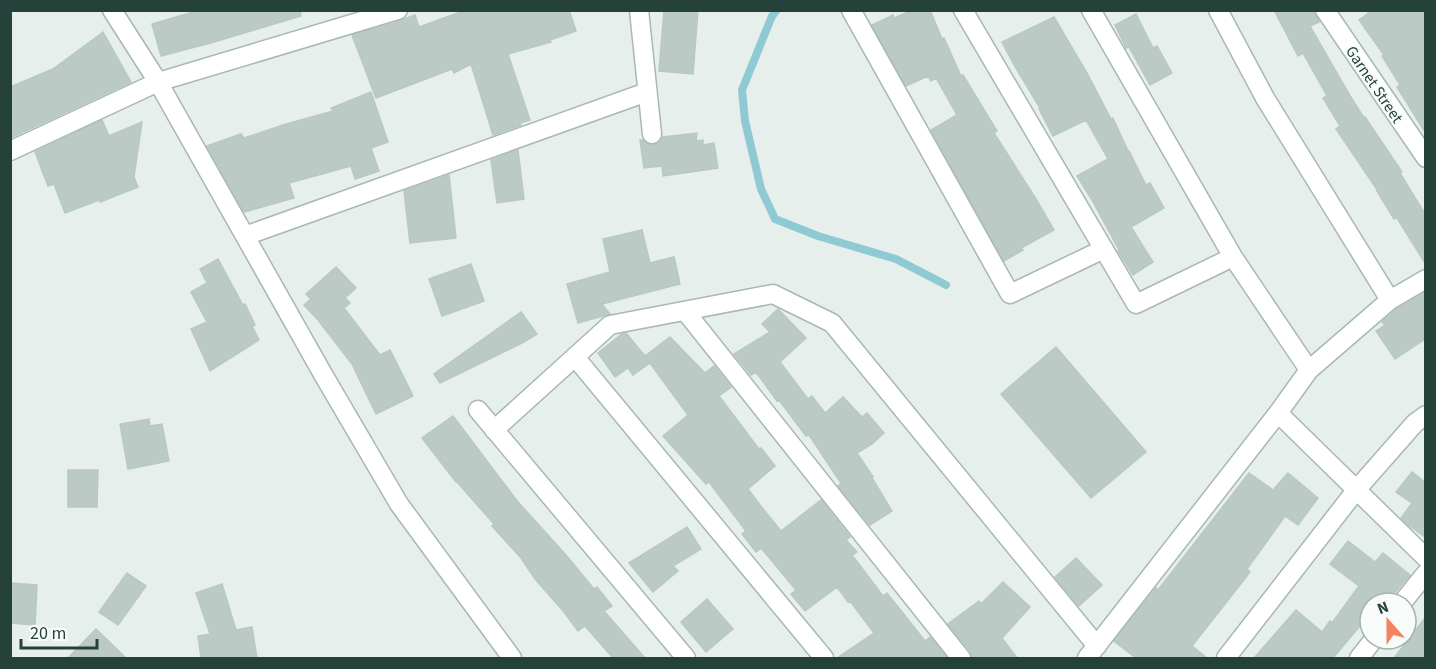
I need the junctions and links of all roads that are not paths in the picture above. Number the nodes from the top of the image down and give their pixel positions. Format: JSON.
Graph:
{"nodes":[{"id":1,"x":111,"y":10,"type":"edge"},
{"id":2,"x":398,"y":10,"type":"edge"},
{"id":3,"x":639,"y":10,"type":"edge"},
{"id":4,"x":850,"y":10,"type":"edge"},
{"id":5,"x":963,"y":10,"type":"edge"},
{"id":6,"x":1091,"y":10,"type":"edge"},
{"id":7,"x":1218,"y":10,"type":"edge"},
{"id":8,"x":1325,"y":10,"type":"edge"},
{"id":9,"x":158,"y":82,"type":"junction"},
{"id":10,"x":647,"y":92,"type":"junction"},
{"id":11,"x":652,"y":134,"type":"dead end"},
{"id":12,"x":10,"y":151,"type":"edge"},
{"id":13,"x":1425,"y":158,"type":"edge"},
{"id":14,"x":244,"y":236,"type":"junction"},
{"id":15,"x":1104,"y":249,"type":"junction"},
{"id":16,"x":1233,"y":257,"type":"junction"},
{"id":17,"x":1425,"y":279,"type":"edge"},
{"id":18,"x":1390,"y":300,"type":"junction"},
{"id":19,"x":685,"y":311,"type":"junction"},
{"id":20,"x":575,"y":357,"type":"junction"},
{"id":21,"x":1309,"y":370,"type":"junction"},
{"id":22,"x":478,"y":410,"type":"dead end"},
{"id":23,"x":1278,"y":413,"type":"junction"},
{"id":24,"x":1425,"y":415,"type":"edge"},
{"id":25,"x":494,"y":430,"type":"junction"},
{"id":26,"x":1357,"y":489,"type":"junction"},
{"id":27,"x":1425,"y":558,"type":"edge"},
{"id":28,"x":1425,"y":573,"type":"edge"},
{"id":29,"x":1411,"y":591,"type":"edge"},
{"id":30,"x":1092,"y":652,"type":"edge"},
{"id":31,"x":513,"y":658,"type":"edge"},
{"id":32,"x":687,"y":658,"type":"edge"},
{"id":33,"x":824,"y":658,"type":"edge"},
{"id":34,"x":961,"y":658,"type":"edge"},
{"id":35,"x":1226,"y":658,"type":"edge"}],
"edges":[{"from":1,"to":9,"type":"street"},
{"from":2,"to":9,"type":"street"},
{"from":3,"to":10,"type":"street"},
{"from":4,"to":15,"type":"street"},
{"from":5,"to":15,"type":"street"},
{"from":6,"to":16,"type":"street"},
{"from":7,"to":18,"type":"street"},
{"from":8,"to":13,"type":"street","name":"Garnet Street"},
{"from":9,"to":12,"type":"street"},
{"from":9,"to":14,"type":"street"},
{"from":10,"to":11,"type":"street"},
{"from":10,"to":14,"type":"street"},
{"from":14,"to":31,"type":"street"},
{"from":15,"to":16,"type":"street"},
{"from":16,"to":21,"type":"street"},
{"from":17,"to":18,"type":"street"},
{"from":18,"to":21,"type":"street"},
{"from":19,"to":20,"type":"street"},
{"from":19,"to":30,"type":"street"},
{"from":19,"to":34,"type":"street"},
{"from":20,"to":25,"type":"street"},
{"from":20,"to":33,"type":"street"},
{"from":21,"to":23,"type":"street"},
{"from":22,"to":25,"type":"street"},
{"from":23,"to":26,"type":"street"},
{"from":23,"to":30,"type":"street"},
{"from":24,"to":26,"type":"street"},
{"from":25,"to":32,"type":"street"},
{"from":26,"to":27,"type":"street"},
{"from":26,"to":35,"type":"street"},
{"from":28,"to":29,"type":"street"}]}
